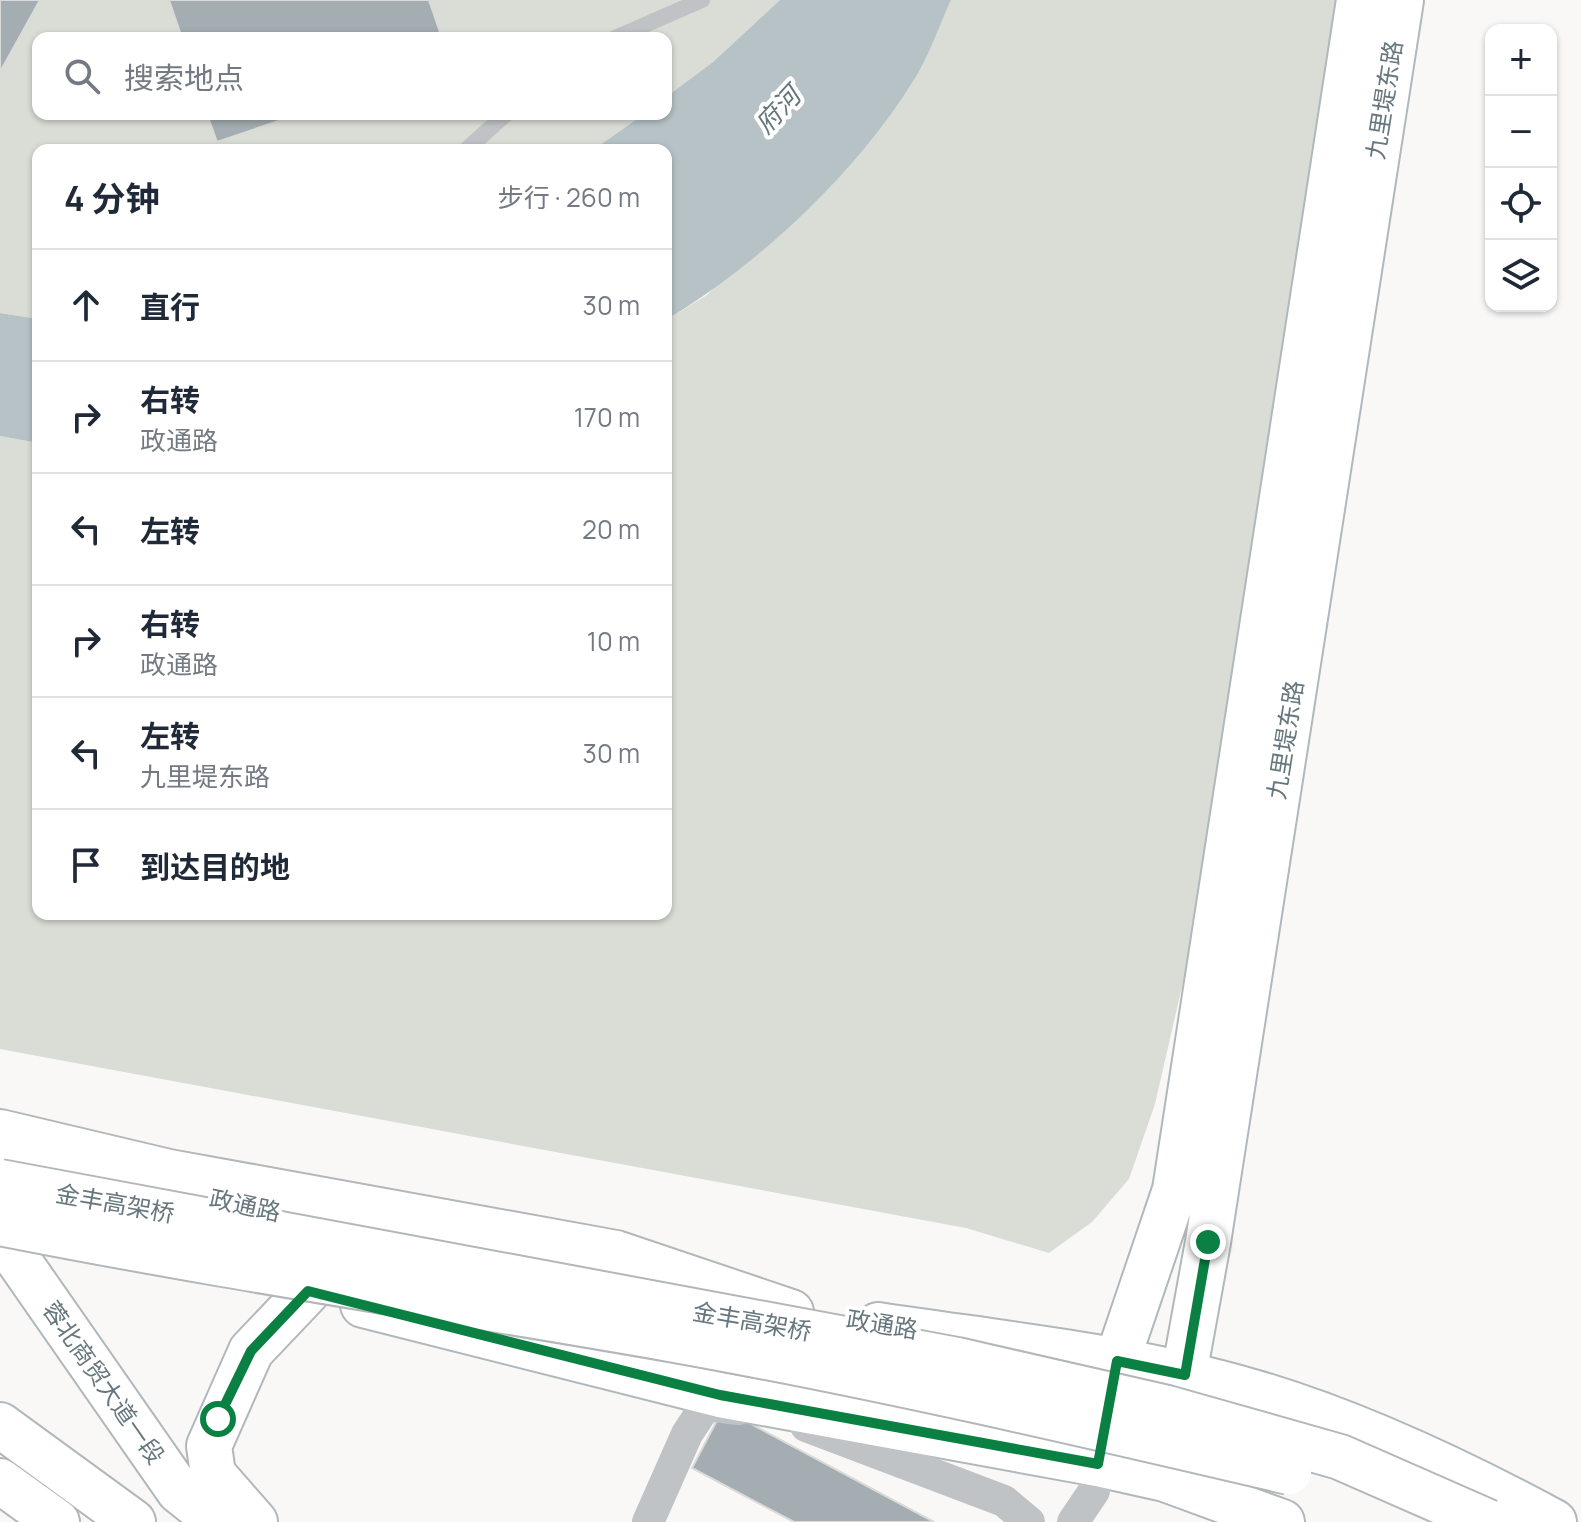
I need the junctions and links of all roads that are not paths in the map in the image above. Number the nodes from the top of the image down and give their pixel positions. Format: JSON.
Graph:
{"nodes":[{"id":1,"x":702,"y":0,"type":"edge"},
{"id":2,"x":1359,"y":0,"type":"edge"},
{"id":3,"x":1401,"y":0,"type":"edge"},
{"id":4,"x":629,"y":32,"type":"edge"},
{"id":5,"x":499,"y":120,"type":"edge"},
{"id":6,"x":473,"y":144,"type":"edge"},
{"id":7,"x":0,"y":1132,"type":"edge"},
{"id":8,"x":0,"y":1158,"type":"edge"},
{"id":9,"x":0,"y":1182,"type":"edge"},
{"id":10,"x":0,"y":1223,"type":"edge"},
{"id":11,"x":0,"y":1234,"type":"edge"},
{"id":12,"x":308,"y":1291,"type":"junction"},
{"id":13,"x":791,"y":1312,"type":"junction"},
{"id":14,"x":1117,"y":1361,"type":"junction"},
{"id":15,"x":1185,"y":1375,"type":"junction"},
{"id":16,"x":0,"y":1425,"type":"edge"},
{"id":17,"x":1098,"y":1464,"type":"junction"},
{"id":18,"x":1165,"y":1479,"type":"junction"},
{"id":19,"x":0,"y":1481,"type":"edge"},
{"id":20,"x":57,"y":1522,"type":"edge"},
{"id":21,"x":133,"y":1522,"type":"edge"},
{"id":22,"x":218,"y":1522,"type":"edge"},
{"id":23,"x":255,"y":1522,"type":"edge"},
{"id":24,"x":648,"y":1522,"type":"edge"},
{"id":25,"x":1029,"y":1522,"type":"edge"},
{"id":26,"x":1073,"y":1522,"type":"edge"},
{"id":27,"x":1282,"y":1522,"type":"edge"},
{"id":28,"x":1416,"y":1522,"type":"edge"},
{"id":29,"x":1488,"y":1522,"type":"edge"},
{"id":30,"x":1554,"y":1522,"type":"edge"}],
"edges":[{"from":1,"to":4,"type":"lane"},
{"from":2,"to":14,"type":"main road"},
{"from":3,"to":15,"type":"main road","name":"九里堤东路"},
{"from":5,"to":6,"type":"lane"},
{"from":7,"to":13,"type":"main road"},
{"from":8,"to":13,"type":"main road","name":"政通路"},
{"from":9,"to":29,"type":"main road","name":"金丰高架桥","bridge":true},
{"from":10,"to":28,"type":"main road","name":"金丰高架桥","bridge":true},
{"from":11,"to":12,"type":"main road"},
{"from":11,"to":22,"type":"main road","name":"蓉北商贸大道一段"},
{"from":12,"to":17,"type":"main road"},
{"from":12,"to":23,"type":"main road"},
{"from":13,"to":14,"type":"main road","name":"政通路"},
{"from":14,"to":15,"type":"main road","name":"政通路"},
{"from":14,"to":17,"type":"main road"},
{"from":15,"to":18,"type":"main road","name":"九里堤东路"},
{"from":15,"to":30,"type":"main road","name":"政通路"},
{"from":16,"to":21,"type":"main road"},
{"from":17,"to":18,"type":"main road"},
{"from":17,"to":26,"type":"street"},
{"from":18,"to":27,"type":"main road"},
{"from":19,"to":20,"type":"main road"},
{"from":24,"to":25,"type":"street"}]}
